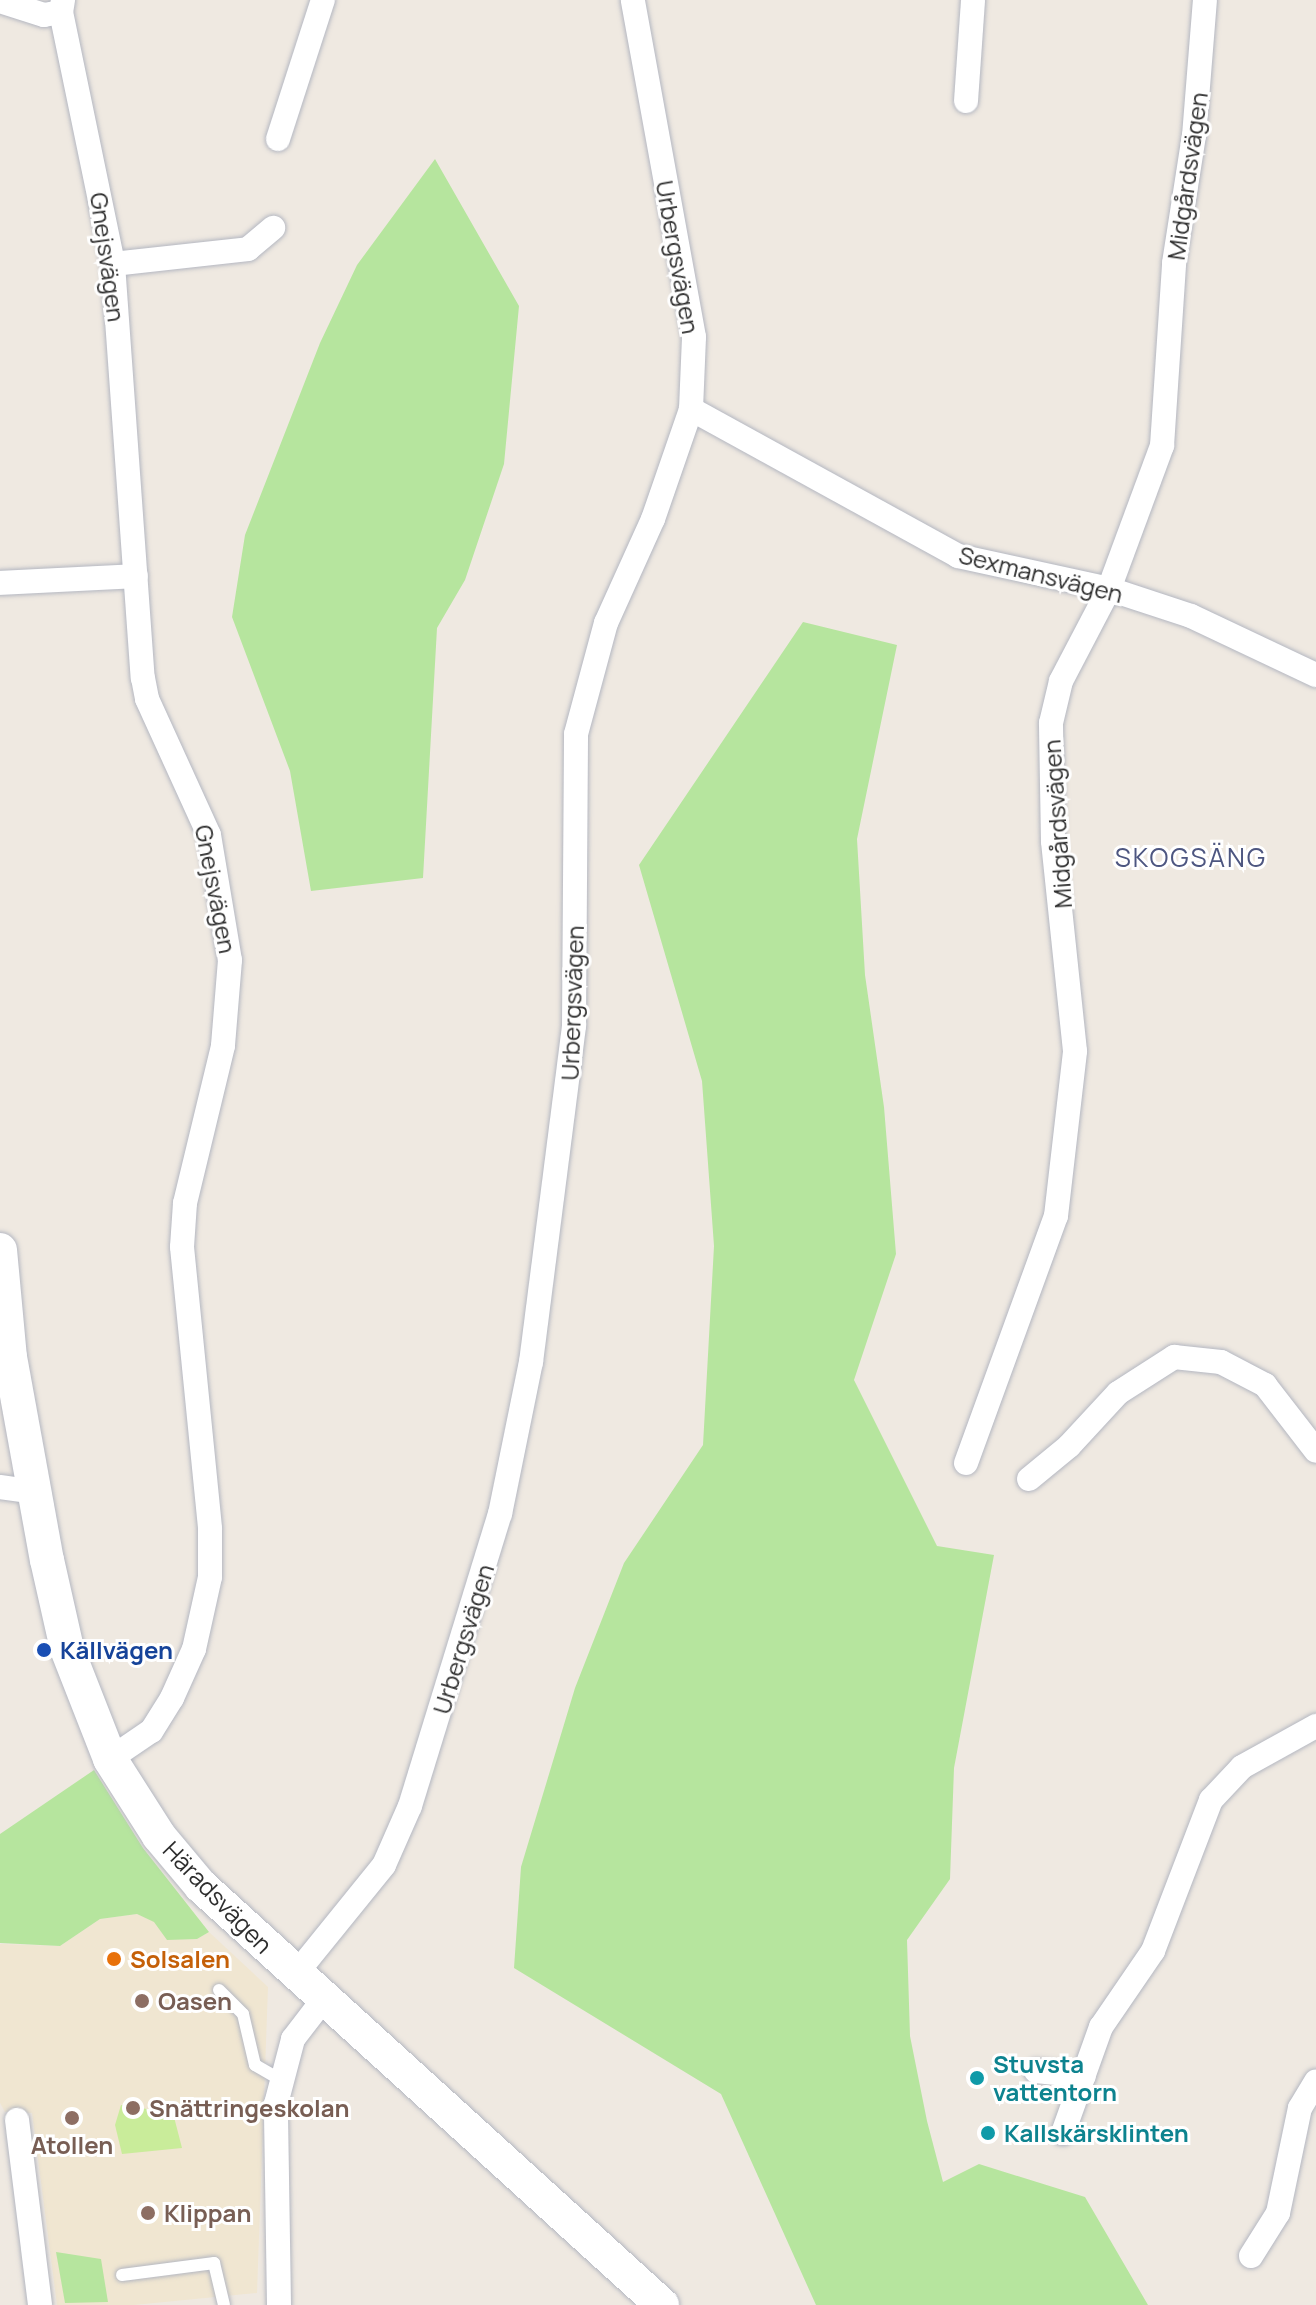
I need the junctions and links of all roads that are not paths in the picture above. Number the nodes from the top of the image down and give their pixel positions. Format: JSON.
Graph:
{"nodes":[{"id":1,"x":323,"y":0,"type":"edge"},
{"id":2,"x":633,"y":0,"type":"edge"},
{"id":3,"x":973,"y":0,"type":"edge"},
{"id":4,"x":1205,"y":0,"type":"edge"},
{"id":5,"x":0,"y":1,"type":"edge"},
{"id":6,"x":62,"y":6,"type":"edge"},
{"id":7,"x":966,"y":101,"type":"dead end"},
{"id":8,"x":278,"y":139,"type":"dead end"},
{"id":9,"x":273,"y":228,"type":"dead end"},
{"id":10,"x":113,"y":264,"type":"junction"},
{"id":11,"x":691,"y":409,"type":"junction"},
{"id":12,"x":136,"y":576,"type":"junction"},
{"id":13,"x":0,"y":583,"type":"edge"},
{"id":14,"x":1109,"y":589,"type":"junction"},
{"id":15,"x":1316,"y":675,"type":"edge"},
{"id":16,"x":0,"y":1250,"type":"edge"},
{"id":17,"x":1316,"y":1451,"type":"edge"},
{"id":18,"x":966,"y":1463,"type":"dead end"},
{"id":19,"x":1029,"y":1479,"type":"dead end"},
{"id":20,"x":0,"y":1487,"type":"edge"},
{"id":21,"x":35,"y":1492,"type":"junction"},
{"id":22,"x":1316,"y":1726,"type":"edge"},
{"id":23,"x":110,"y":1759,"type":"junction"},
{"id":24,"x":295,"y":1975,"type":"junction"},
{"id":25,"x":219,"y":1990,"type":"dead end"},
{"id":26,"x":323,"y":2000,"type":"junction"},
{"id":27,"x":1036,"y":2071,"type":"dead end"},
{"id":28,"x":1084,"y":2076,"type":"junction"},
{"id":29,"x":281,"y":2080,"type":"junction"},
{"id":30,"x":1316,"y":2081,"type":"edge"},
{"id":31,"x":17,"y":2120,"type":"dead end"},
{"id":32,"x":1063,"y":2133,"type":"dead end"},
{"id":33,"x":1251,"y":2256,"type":"dead end"},
{"id":34,"x":122,"y":2275,"type":"dead end"},
{"id":35,"x":40,"y":2305,"type":"edge"},
{"id":36,"x":224,"y":2305,"type":"edge"},
{"id":37,"x":277,"y":2305,"type":"edge"},
{"id":38,"x":662,"y":2305,"type":"edge"}],
"edges":[{"from":1,"to":8,"type":"street"},
{"from":2,"to":11,"type":"street","name":"Urbergsvägen"},
{"from":3,"to":7,"type":"street"},
{"from":4,"to":14,"type":"street","name":"Midgårdsvägen"},
{"from":5,"to":6,"type":"street","name":"Gnejsvägen"},
{"from":6,"to":10,"type":"street","name":"Gnejsvägen"},
{"from":9,"to":10,"type":"street"},
{"from":10,"to":12,"type":"street","name":"Gnejsvägen"},
{"from":11,"to":14,"type":"street","name":"Sexmansvägen"},
{"from":11,"to":24,"type":"street","name":"Urbergsvägen"},
{"from":12,"to":13,"type":"street"},
{"from":12,"to":23,"type":"street","name":"Gnejsvägen"},
{"from":14,"to":15,"type":"street","name":"Sexmansvägen"},
{"from":14,"to":18,"type":"street","name":"Midgårdsvägen"},
{"from":16,"to":21,"type":"street","name":"Häradsvägen"},
{"from":17,"to":19,"type":"street"},
{"from":20,"to":21,"type":"street"},
{"from":21,"to":23,"type":"street","name":"Häradsvägen"},
{"from":22,"to":28,"type":"street"},
{"from":23,"to":24,"type":"street","name":"Häradsvägen"},
{"from":24,"to":26,"type":"street","name":"Häradsvägen"},
{"from":25,"to":29,"type":"lane"},
{"from":26,"to":29,"type":"street"},
{"from":26,"to":38,"type":"street","name":"Häradsvägen"},
{"from":27,"to":28,"type":"street"},
{"from":28,"to":32,"type":"street"},
{"from":29,"to":37,"type":"street"},
{"from":30,"to":33,"type":"street"},
{"from":31,"to":35,"type":"street"},
{"from":34,"to":36,"type":"lane"}]}
